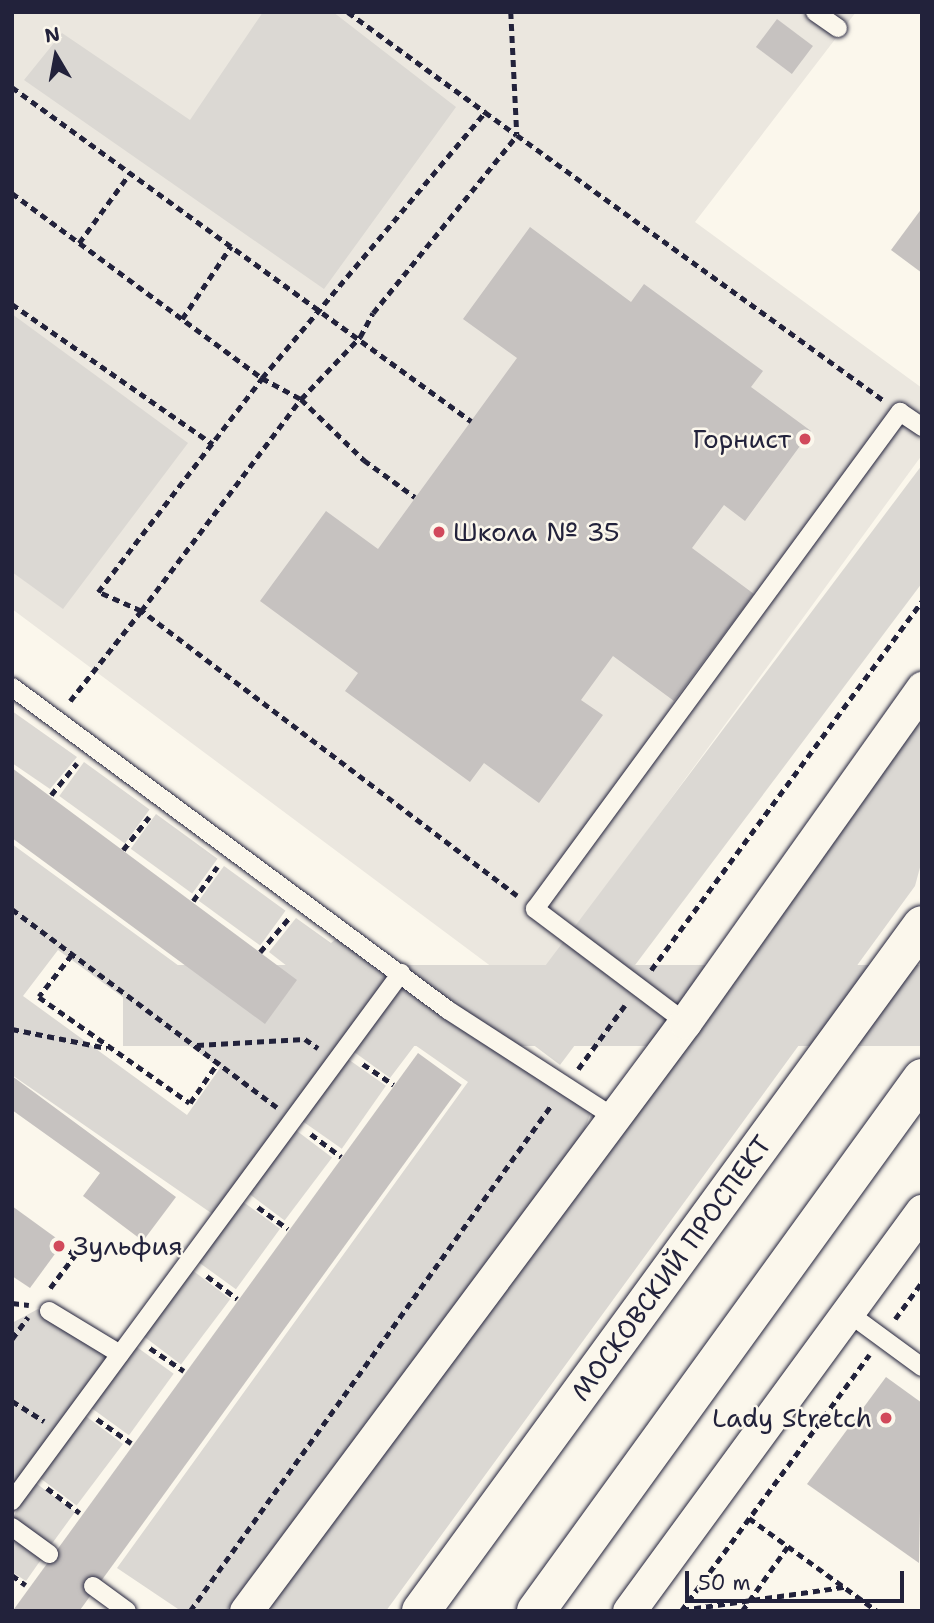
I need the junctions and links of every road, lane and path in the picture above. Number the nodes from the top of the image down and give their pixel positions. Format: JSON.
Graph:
{"nodes":[{"id":1,"x":348,"y":12,"type":"edge"},
{"id":2,"x":511,"y":12,"type":"edge"},
{"id":3,"x":816,"y":12,"type":"edge"},
{"id":4,"x":838,"y":27,"type":"dead end"},
{"id":5,"x":12,"y":87,"type":"edge"},
{"id":6,"x":485,"y":111,"type":"junction"},
{"id":7,"x":517,"y":135,"type":"junction"},
{"id":8,"x":130,"y":173,"type":"junction"},
{"id":9,"x":12,"y":193,"type":"edge"},
{"id":10,"x":79,"y":243,"type":"junction"},
{"id":11,"x":231,"y":246,"type":"junction"},
{"id":12,"x":12,"y":304,"type":"edge"},
{"id":13,"x":321,"y":311,"type":"junction"},
{"id":14,"x":182,"y":319,"type":"junction"},
{"id":15,"x":360,"y":337,"type":"junction"},
{"id":16,"x":262,"y":378,"type":"junction"},
{"id":17,"x":301,"y":400,"type":"junction"},
{"id":18,"x":900,"y":412,"type":"junction"},
{"id":19,"x":471,"y":421,"type":"dead end"},
{"id":20,"x":922,"y":427,"type":"edge"},
{"id":21,"x":213,"y":444,"type":"junction"},
{"id":22,"x":415,"y":497,"type":"dead end"},
{"id":23,"x":141,"y":611,"type":"junction"},
{"id":24,"x":12,"y":687,"type":"edge"},
{"id":25,"x":922,"y":688,"type":"edge"},
{"id":26,"x":55,"y":717,"type":"junction"},
{"id":27,"x":92,"y":745,"type":"junction"},
{"id":28,"x":51,"y":795,"type":"dead end"},
{"id":29,"x":163,"y":799,"type":"junction"},
{"id":30,"x":232,"y":848,"type":"junction"},
{"id":31,"x":123,"y":850,"type":"dead end"},
{"id":32,"x":193,"y":901,"type":"dead end"},
{"id":33,"x":302,"y":903,"type":"junction"},
{"id":34,"x":12,"y":909,"type":"edge"},
{"id":35,"x":535,"y":909,"type":"junction"},
{"id":36,"x":922,"y":925,"type":"edge"},
{"id":37,"x":260,"y":952,"type":"dead end"},
{"id":38,"x":72,"y":956,"type":"junction"},
{"id":39,"x":401,"y":973,"type":"junction"},
{"id":40,"x":685,"y":1021,"type":"junction"},
{"id":41,"x":12,"y":1029,"type":"edge"},
{"id":42,"x":195,"y":1045,"type":"junction"},
{"id":43,"x":112,"y":1048,"type":"junction"},
{"id":44,"x":340,"y":1055,"type":"junction"},
{"id":45,"x":219,"y":1061,"type":"junction"},
{"id":46,"x":922,"y":1078,"type":"edge"},
{"id":47,"x":394,"y":1085,"type":"dead end"},
{"id":48,"x":612,"y":1116,"type":"junction"},
{"id":49,"x":292,"y":1120,"type":"junction"},
{"id":50,"x":341,"y":1157,"type":"dead end"},
{"id":51,"x":239,"y":1193,"type":"junction"},
{"id":52,"x":922,"y":1210,"type":"edge"},
{"id":53,"x":288,"y":1229,"type":"dead end"},
{"id":54,"x":60,"y":1246,"type":"dead end"},
{"id":55,"x":75,"y":1255,"type":"dead end"},
{"id":56,"x":188,"y":1262,"type":"junction"},
{"id":57,"x":922,"y":1282,"type":"edge"},
{"id":58,"x":237,"y":1299,"type":"dead end"},
{"id":59,"x":50,"y":1311,"type":"dead end"},
{"id":60,"x":847,"y":1312,"type":"junction"},
{"id":61,"x":133,"y":1337,"type":"junction"},
{"id":62,"x":881,"y":1338,"type":"junction"},
{"id":63,"x":120,"y":1354,"type":"junction"},
{"id":64,"x":922,"y":1367,"type":"edge"},
{"id":65,"x":184,"y":1371,"type":"dead end"},
{"id":66,"x":12,"y":1401,"type":"edge"},
{"id":67,"x":81,"y":1407,"type":"junction"},
{"id":68,"x":63,"y":1434,"type":"junction"},
{"id":69,"x":131,"y":1443,"type":"dead end"},
{"id":70,"x":30,"y":1476,"type":"junction"},
{"id":71,"x":12,"y":1501,"type":"edge"},
{"id":72,"x":80,"y":1513,"type":"dead end"},
{"id":73,"x":749,"y":1518,"type":"junction"},
{"id":74,"x":12,"y":1527,"type":"edge"},
{"id":75,"x":789,"y":1546,"type":"junction"},
{"id":76,"x":49,"y":1554,"type":"dead end"},
{"id":77,"x":12,"y":1576,"type":"edge"},
{"id":78,"x":26,"y":1585,"type":"dead end"},
{"id":79,"x":93,"y":1587,"type":"dead end"},
{"id":80,"x":844,"y":1587,"type":"junction"},
{"id":81,"x":749,"y":1601,"type":"junction"},
{"id":82,"x":127,"y":1611,"type":"edge"},
{"id":83,"x":246,"y":1611,"type":"edge"},
{"id":84,"x":421,"y":1611,"type":"edge"},
{"id":85,"x":536,"y":1611,"type":"edge"},
{"id":86,"x":629,"y":1611,"type":"edge"},
{"id":87,"x":681,"y":1611,"type":"edge"},
{"id":88,"x":742,"y":1611,"type":"edge"},
{"id":89,"x":877,"y":1611,"type":"edge"}],
"edges":[{"from":1,"to":6,"type":"path"},
{"from":2,"to":7,"type":"path"},
{"from":3,"to":4,"type":"lane"},
{"from":5,"to":8,"type":"path"},
{"from":6,"to":7,"type":"path"},
{"from":6,"to":13,"type":"path"},
{"from":7,"to":15,"type":"path"},
{"from":7,"to":18,"type":"path"},
{"from":8,"to":10,"type":"path"},
{"from":8,"to":11,"type":"path"},
{"from":9,"to":10,"type":"path"},
{"from":10,"to":14,"type":"path"},
{"from":11,"to":13,"type":"path"},
{"from":11,"to":14,"type":"path"},
{"from":12,"to":21,"type":"path"},
{"from":13,"to":15,"type":"path"},
{"from":13,"to":16,"type":"path"},
{"from":14,"to":16,"type":"path"},
{"from":15,"to":17,"type":"path"},
{"from":15,"to":19,"type":"path"},
{"from":16,"to":17,"type":"path"},
{"from":16,"to":21,"type":"path"},
{"from":17,"to":22,"type":"path"},
{"from":17,"to":23,"type":"path"},
{"from":18,"to":20,"type":"lane"},
{"from":18,"to":35,"type":"lane"},
{"from":21,"to":23,"type":"path"},
{"from":23,"to":26,"type":"path"},
{"from":23,"to":35,"type":"path"},
{"from":24,"to":26,"type":"lane"},
{"from":25,"to":40,"type":"street"},
{"from":26,"to":27,"type":"lane"},
{"from":27,"to":28,"type":"path"},
{"from":27,"to":29,"type":"lane"},
{"from":29,"to":30,"type":"lane"},
{"from":29,"to":31,"type":"path"},
{"from":30,"to":32,"type":"path"},
{"from":30,"to":33,"type":"lane"},
{"from":33,"to":37,"type":"path"},
{"from":33,"to":39,"type":"lane"},
{"from":34,"to":38,"type":"path"},
{"from":35,"to":40,"type":"lane"},
{"from":36,"to":84,"type":"main road","name":"МОСКОВСКИЙ ПРОСПЕКТ"},
{"from":38,"to":42,"type":"path"},
{"from":38,"to":43,"type":"path"},
{"from":39,"to":44,"type":"lane"},
{"from":39,"to":48,"type":"lane"},
{"from":40,"to":48,"type":"street"},
{"from":41,"to":43,"type":"path"},
{"from":42,"to":44,"type":"path"},
{"from":42,"to":45,"type":"path"},
{"from":43,"to":45,"type":"path"},
{"from":44,"to":47,"type":"path"},
{"from":44,"to":49,"type":"lane"},
{"from":45,"to":49,"type":"path"},
{"from":46,"to":85,"type":"main road"},
{"from":48,"to":83,"type":"street"},
{"from":49,"to":50,"type":"path"},
{"from":49,"to":51,"type":"lane"},
{"from":51,"to":53,"type":"path"},
{"from":51,"to":56,"type":"lane"},
{"from":52,"to":60,"type":"street"},
{"from":54,"to":55,"type":"path"},
{"from":56,"to":58,"type":"path"},
{"from":56,"to":61,"type":"lane"},
{"from":57,"to":62,"type":"path"},
{"from":59,"to":63,"type":"lane"},
{"from":60,"to":62,"type":"lane"},
{"from":60,"to":86,"type":"street"},
{"from":61,"to":63,"type":"lane"},
{"from":61,"to":65,"type":"path"},
{"from":62,"to":64,"type":"lane"},
{"from":62,"to":73,"type":"path"},
{"from":63,"to":67,"type":"lane"},
{"from":66,"to":68,"type":"path"},
{"from":67,"to":68,"type":"lane"},
{"from":67,"to":69,"type":"path"},
{"from":68,"to":70,"type":"lane"},
{"from":70,"to":71,"type":"lane"},
{"from":70,"to":72,"type":"path"},
{"from":73,"to":75,"type":"path"},
{"from":73,"to":87,"type":"path"},
{"from":74,"to":76,"type":"lane"},
{"from":75,"to":80,"type":"path"},
{"from":75,"to":81,"type":"path"},
{"from":77,"to":78,"type":"path"},
{"from":79,"to":82,"type":"lane"},
{"from":80,"to":81,"type":"path"},
{"from":80,"to":89,"type":"path"},
{"from":81,"to":87,"type":"path"},
{"from":81,"to":88,"type":"path"}]}
